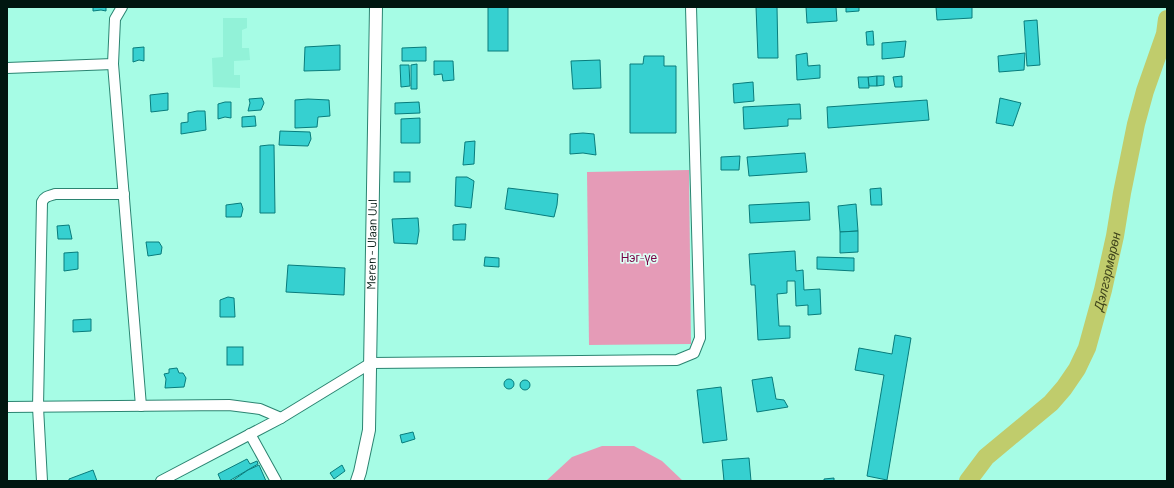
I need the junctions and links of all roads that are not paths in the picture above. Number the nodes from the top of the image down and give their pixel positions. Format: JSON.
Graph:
{"nodes":[{"id":1,"x":122,"y":7,"type":"edge"},
{"id":2,"x":376,"y":7,"type":"edge"},
{"id":3,"x":691,"y":7,"type":"edge"},
{"id":4,"x":113,"y":64,"type":"junction"},
{"id":5,"x":7,"y":68,"type":"edge"},
{"id":6,"x":124,"y":194,"type":"junction"},
{"id":7,"x":371,"y":363,"type":"junction"},
{"id":8,"x":141,"y":406,"type":"junction"},
{"id":9,"x":7,"y":407,"type":"edge"},
{"id":10,"x":38,"y":407,"type":"junction"},
{"id":11,"x":281,"y":418,"type":"junction"},
{"id":12,"x":250,"y":434,"type":"junction"},
{"id":13,"x":42,"y":481,"type":"edge"},
{"id":14,"x":161,"y":481,"type":"edge"},
{"id":15,"x":276,"y":481,"type":"edge"},
{"id":16,"x":357,"y":481,"type":"edge"}],
"edges":[{"from":1,"to":4,"type":"street"},
{"from":2,"to":7,"type":"street","name":"Meren - Ulaan Uul"},
{"from":3,"to":7,"type":"street"},
{"from":4,"to":5,"type":"street"},
{"from":4,"to":6,"type":"street"},
{"from":6,"to":8,"type":"street"},
{"from":6,"to":10,"type":"street"},
{"from":7,"to":11,"type":"street"},
{"from":7,"to":16,"type":"street","name":"Meren - Ulaan Uul"},
{"from":8,"to":10,"type":"street"},
{"from":8,"to":11,"type":"street"},
{"from":9,"to":10,"type":"street"},
{"from":10,"to":13,"type":"street"},
{"from":11,"to":12,"type":"street"},
{"from":12,"to":14,"type":"street"},
{"from":12,"to":15,"type":"street"}]}
